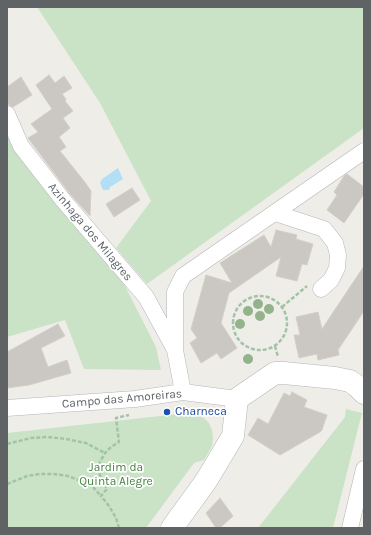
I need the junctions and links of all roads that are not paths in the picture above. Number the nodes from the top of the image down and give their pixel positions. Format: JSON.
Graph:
{"nodes":[{"id":1,"x":7,"y":114,"type":"edge"},
{"id":2,"x":364,"y":151,"type":"edge"},
{"id":3,"x":274,"y":213,"type":"junction"},
{"id":4,"x":320,"y":289,"type":"road end"},
{"id":5,"x":175,"y":350,"type":"junction"},
{"id":6,"x":364,"y":371,"type":"edge"},
{"id":7,"x":364,"y":376,"type":"edge"},
{"id":8,"x":336,"y":378,"type":"junction"},
{"id":9,"x":183,"y":392,"type":"junction"},
{"id":10,"x":364,"y":392,"type":"edge"},
{"id":11,"x":237,"y":399,"type":"junction"},
{"id":12,"x":7,"y":408,"type":"edge"},
{"id":13,"x":364,"y":469,"type":"edge"},
{"id":14,"x":172,"y":528,"type":"edge"},
{"id":15,"x":350,"y":528,"type":"edge"}],
"edges":[{"from":1,"to":5,"type":"street","name":"Azinhaga dos Milagres"},
{"from":2,"to":3,"type":"street"},
{"from":3,"to":4,"type":"street"},
{"from":3,"to":5,"type":"street"},
{"from":5,"to":9,"type":"street"},
{"from":6,"to":8,"type":"street"},
{"from":7,"to":10,"type":"street"},
{"from":8,"to":10,"type":"street"},
{"from":8,"to":11,"type":"street"},
{"from":9,"to":11,"type":"street","name":"Campo das Amoreiras"},
{"from":9,"to":12,"type":"street","name":"Campo das Amoreiras"},
{"from":11,"to":14,"type":"street"},
{"from":13,"to":15,"type":"street"}]}
